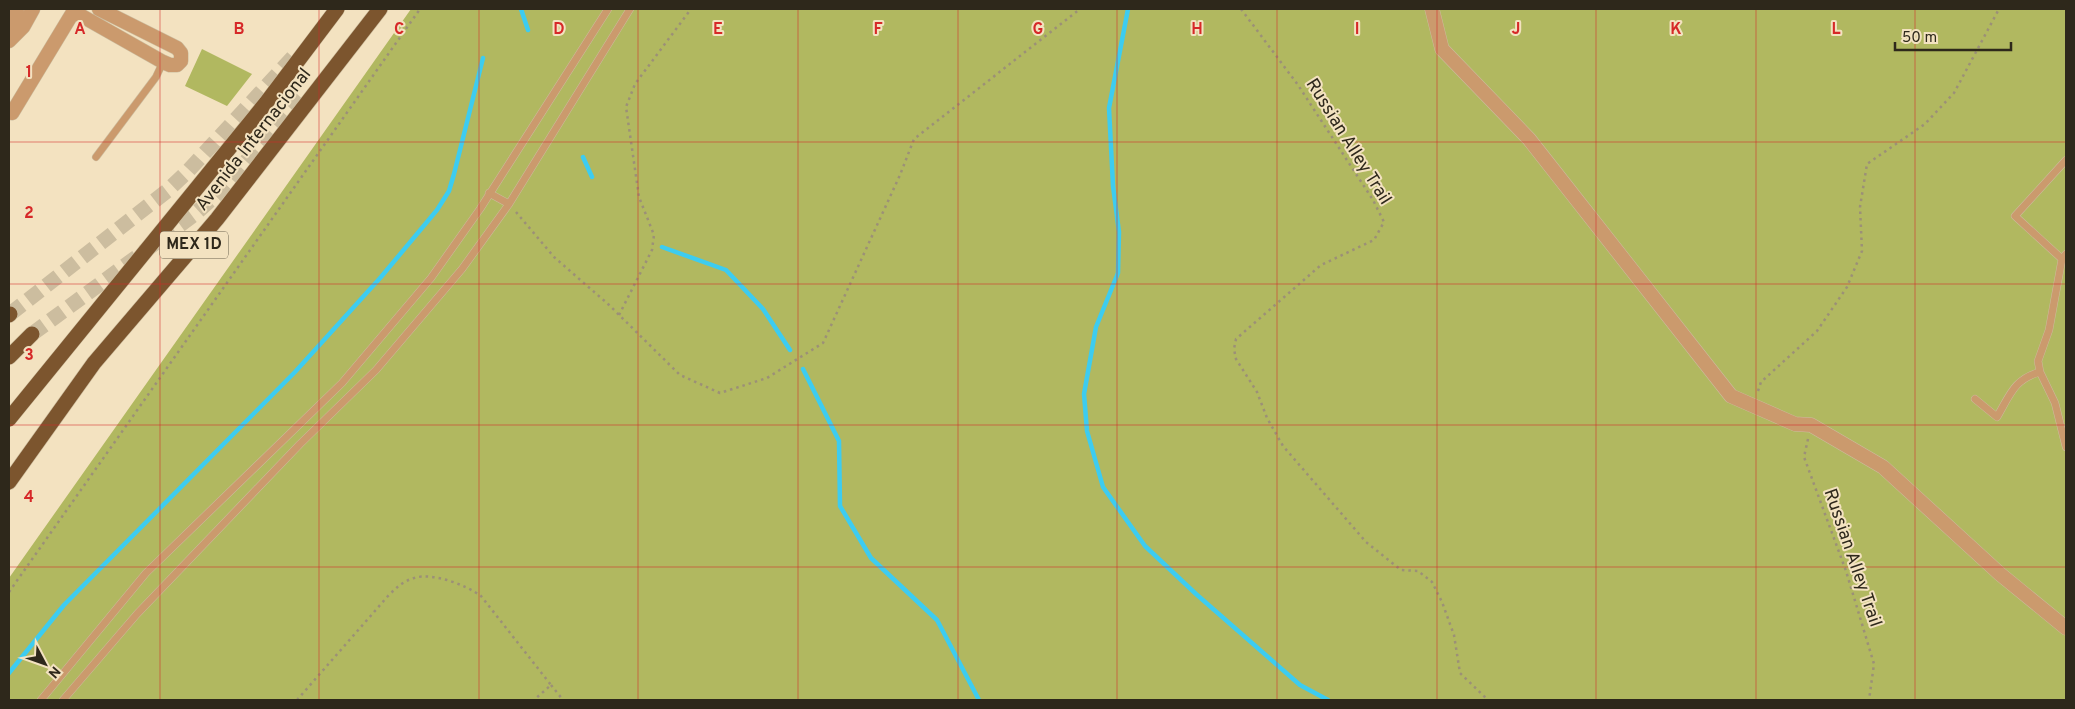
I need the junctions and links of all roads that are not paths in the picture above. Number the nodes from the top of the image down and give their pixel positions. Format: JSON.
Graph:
{"nodes":[{"id":1,"x":17,"y":9,"type":"edge"},
{"id":2,"x":33,"y":9,"type":"edge"},
{"id":3,"x":76,"y":9,"type":"edge"},
{"id":4,"x":99,"y":9,"type":"edge"},
{"id":5,"x":337,"y":9,"type":"edge"},
{"id":6,"x":380,"y":9,"type":"edge"},
{"id":7,"x":608,"y":9,"type":"edge"},
{"id":8,"x":630,"y":9,"type":"edge"},
{"id":9,"x":1432,"y":9,"type":"edge"},
{"id":10,"x":9,"y":40,"type":"edge"},
{"id":11,"x":163,"y":62,"type":"junction"},
{"id":12,"x":12,"y":112,"type":"dead end"},
{"id":13,"x":96,"y":157,"type":"dead end"},
{"id":14,"x":2066,"y":160,"type":"edge"},
{"id":15,"x":489,"y":193,"type":"junction"},
{"id":16,"x":509,"y":204,"type":"junction"},
{"id":17,"x":2064,"y":256,"type":"edge"},
{"id":18,"x":32,"y":334,"type":"tunnel mouth"},
{"id":19,"x":9,"y":357,"type":"edge"},
{"id":20,"x":2040,"y":372,"type":"junction"},
{"id":21,"x":1975,"y":399,"type":"dead end"},
{"id":22,"x":9,"y":419,"type":"edge"},
{"id":23,"x":2066,"y":447,"type":"edge"},
{"id":24,"x":9,"y":482,"type":"edge"},
{"id":25,"x":2066,"y":628,"type":"edge"},
{"id":26,"x":41,"y":700,"type":"edge"},
{"id":27,"x":64,"y":700,"type":"edge"}],
"edges":[{"from":1,"to":10,"type":"street"},
{"from":2,"to":10,"type":"street"},
{"from":3,"to":11,"type":"street"},
{"from":3,"to":12,"type":"street"},
{"from":4,"to":11,"type":"street"},
{"from":5,"to":22,"type":"highway","name":"Avenida Internacional","number":"MEX 1D"},
{"from":6,"to":24,"type":"highway","name":"Avenida Internacional","number":"MEX 1D"},
{"from":7,"to":15,"type":"lane"},
{"from":8,"to":16,"type":"lane"},
{"from":9,"to":25,"type":"street"},
{"from":11,"to":13,"type":"lane"},
{"from":14,"to":17,"type":"lane"},
{"from":15,"to":16,"type":"lane"},
{"from":15,"to":26,"type":"lane"},
{"from":16,"to":27,"type":"lane"},
{"from":17,"to":20,"type":"lane"},
{"from":18,"to":19,"type":"highway"},
{"from":20,"to":21,"type":"lane"},
{"from":20,"to":23,"type":"lane"}]}
